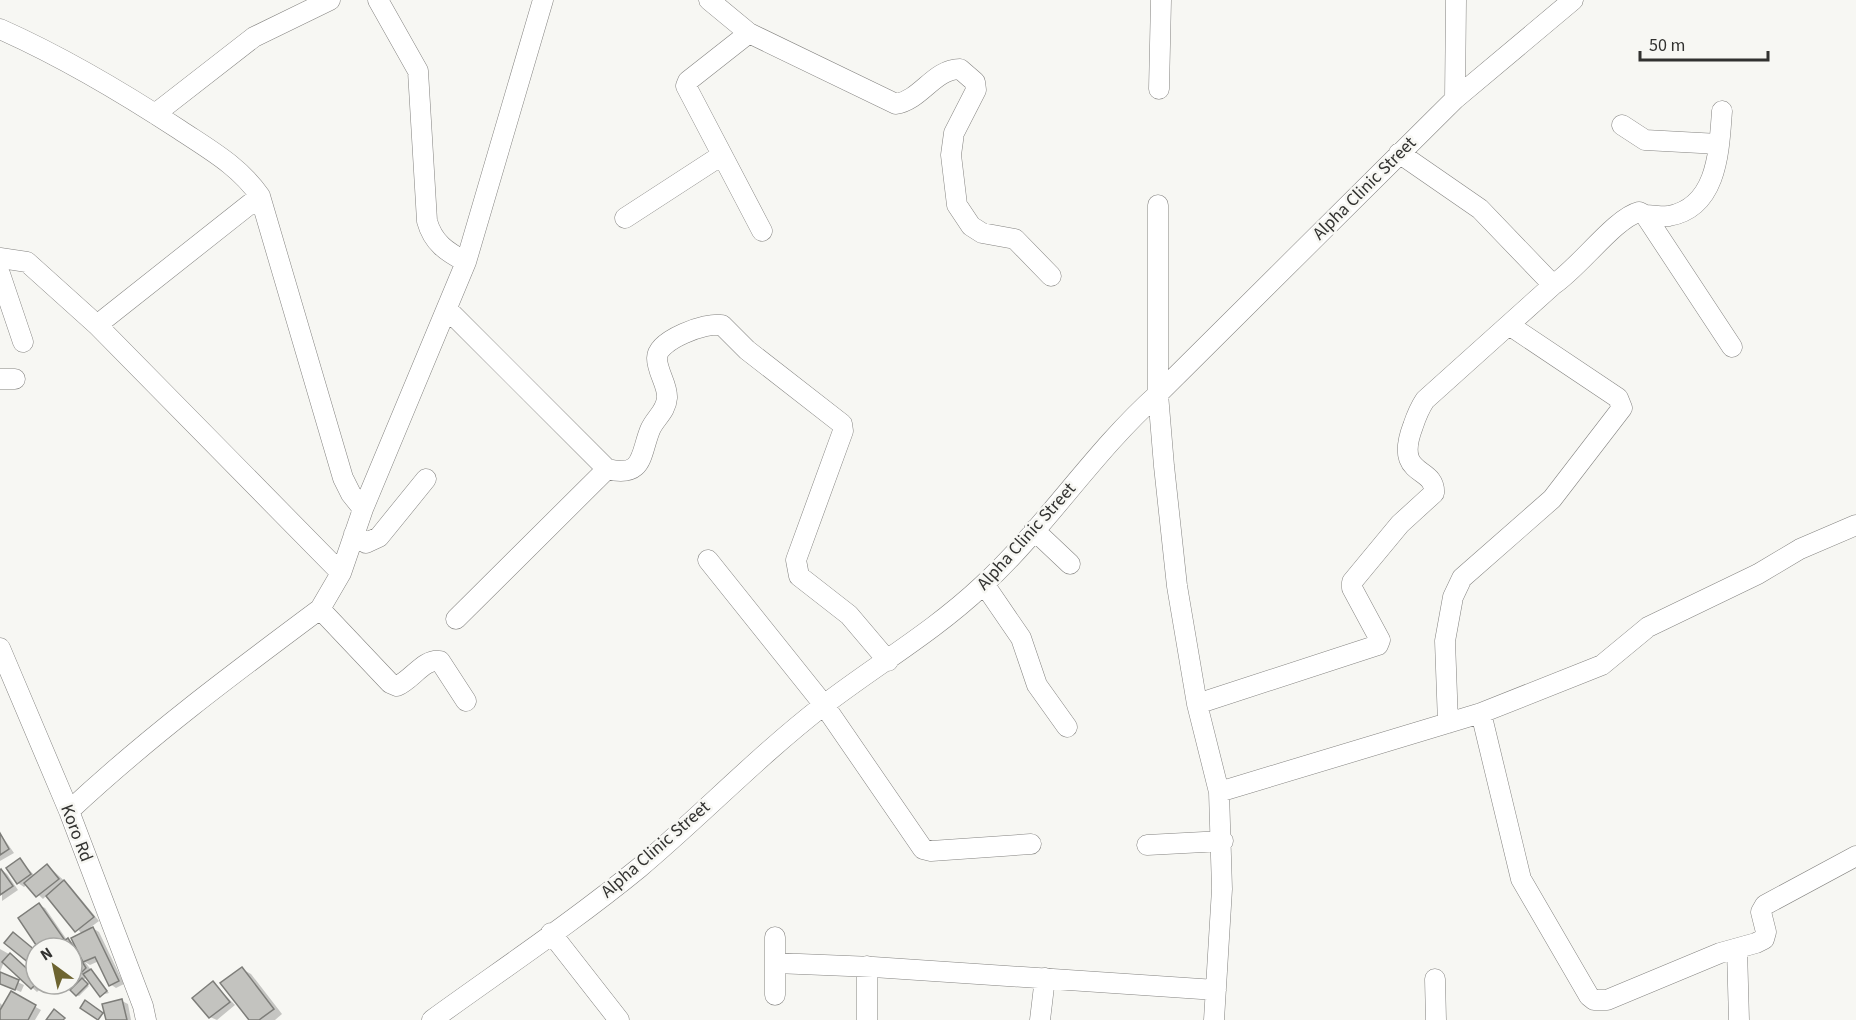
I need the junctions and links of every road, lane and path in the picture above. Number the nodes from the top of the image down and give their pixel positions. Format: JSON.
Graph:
{"nodes":[{"id":1,"x":330,"y":0,"type":"edge"},
{"id":2,"x":378,"y":0,"type":"edge"},
{"id":3,"x":543,"y":0,"type":"edge"},
{"id":4,"x":709,"y":0,"type":"edge"},
{"id":5,"x":1161,"y":0,"type":"edge"},
{"id":6,"x":1456,"y":0,"type":"edge"},
{"id":7,"x":1573,"y":0,"type":"edge"},
{"id":8,"x":0,"y":29,"type":"edge"},
{"id":9,"x":749,"y":33,"type":"junction"},
{"id":10,"x":1159,"y":89,"type":"dead end"},
{"id":11,"x":1455,"y":99,"type":"junction"},
{"id":12,"x":1722,"y":111,"type":"dead end"},
{"id":13,"x":155,"y":114,"type":"junction"},
{"id":14,"x":1622,"y":125,"type":"dead end"},
{"id":15,"x":1719,"y":144,"type":"junction"},
{"id":16,"x":1399,"y":153,"type":"junction"},
{"id":17,"x":722,"y":155,"type":"junction"},
{"id":18,"x":260,"y":196,"type":"junction"},
{"id":19,"x":1158,"y":205,"type":"dead end"},
{"id":20,"x":1645,"y":215,"type":"junction"},
{"id":21,"x":625,"y":218,"type":"dead end"},
{"id":22,"x":762,"y":231,"type":"dead end"},
{"id":23,"x":0,"y":258,"type":"edge"},
{"id":24,"x":466,"y":262,"type":"junction"},
{"id":25,"x":0,"y":274,"type":"edge"},
{"id":26,"x":1052,"y":276,"type":"dead end"},
{"id":27,"x":1553,"y":285,"type":"junction"},
{"id":28,"x":447,"y":309,"type":"junction"},
{"id":29,"x":97,"y":325,"type":"junction"},
{"id":30,"x":1509,"y":325,"type":"junction"},
{"id":31,"x":23,"y":342,"type":"dead end"},
{"id":32,"x":1732,"y":347,"type":"dead end"},
{"id":33,"x":1158,"y":394,"type":"junction"},
{"id":34,"x":607,"y":469,"type":"junction"},
{"id":35,"x":426,"y":479,"type":"dead end"},
{"id":36,"x":363,"y":509,"type":"junction"},
{"id":37,"x":1856,"y":525,"type":"edge"},
{"id":38,"x":1034,"y":530,"type":"junction"},
{"id":39,"x":354,"y":534,"type":"junction"},
{"id":40,"x":708,"y":560,"type":"dead end"},
{"id":41,"x":1070,"y":564,"type":"dead end"},
{"id":42,"x":340,"y":573,"type":"junction"},
{"id":43,"x":984,"y":584,"type":"junction"},
{"id":44,"x":320,"y":609,"type":"junction"},
{"id":45,"x":456,"y":619,"type":"dead end"},
{"id":46,"x":0,"y":648,"type":"edge"},
{"id":47,"x":888,"y":661,"type":"junction"},
{"id":48,"x":466,"y":700,"type":"dead end"},
{"id":49,"x":1197,"y":704,"type":"junction"},
{"id":50,"x":824,"y":705,"type":"junction"},
{"id":51,"x":1481,"y":713,"type":"junction"},
{"id":52,"x":1448,"y":723,"type":"junction"},
{"id":53,"x":1066,"y":727,"type":"dead end"},
{"id":54,"x":1220,"y":792,"type":"junction"},
{"id":55,"x":69,"y":811,"type":"junction"},
{"id":56,"x":1223,"y":841,"type":"junction"},
{"id":57,"x":1031,"y":844,"type":"dead end"},
{"id":58,"x":1148,"y":845,"type":"dead end"},
{"id":59,"x":1856,"y":856,"type":"edge"},
{"id":60,"x":551,"y":933,"type":"junction"},
{"id":61,"x":775,"y":937,"type":"dead end"},
{"id":62,"x":1737,"y":949,"type":"junction"},
{"id":63,"x":775,"y":963,"type":"junction"},
{"id":64,"x":867,"y":966,"type":"junction"},
{"id":65,"x":1045,"y":978,"type":"junction"},
{"id":66,"x":1435,"y":979,"type":"dead end"},
{"id":67,"x":1216,"y":990,"type":"junction"},
{"id":68,"x":775,"y":995,"type":"dead end"},
{"id":69,"x":146,"y":1020,"type":"edge"},
{"id":70,"x":432,"y":1020,"type":"edge"},
{"id":71,"x":619,"y":1020,"type":"edge"},
{"id":72,"x":867,"y":1020,"type":"edge"},
{"id":73,"x":1040,"y":1020,"type":"edge"},
{"id":74,"x":1214,"y":1020,"type":"edge"},
{"id":75,"x":1436,"y":1020,"type":"edge"},
{"id":76,"x":1739,"y":1020,"type":"edge"}],
"edges":[{"from":1,"to":13,"type":"street"},
{"from":2,"to":24,"type":"street"},
{"from":3,"to":24,"type":"street"},
{"from":4,"to":9,"type":"street"},
{"from":5,"to":10,"type":"street"},
{"from":6,"to":11,"type":"street"},
{"from":7,"to":11,"type":"street","name":"Alpha Clinic Street"},
{"from":8,"to":13,"type":"street"},
{"from":9,"to":17,"type":"street"},
{"from":9,"to":26,"type":"street"},
{"from":11,"to":16,"type":"street","name":"Alpha Clinic Street"},
{"from":12,"to":15,"type":"street"},
{"from":13,"to":18,"type":"street"},
{"from":14,"to":15,"type":"street"},
{"from":15,"to":20,"type":"street"},
{"from":16,"to":27,"type":"street"},
{"from":16,"to":33,"type":"street","name":"Alpha Clinic Street"},
{"from":17,"to":21,"type":"street"},
{"from":17,"to":22,"type":"street"},
{"from":18,"to":29,"type":"street"},
{"from":18,"to":36,"type":"street"},
{"from":19,"to":33,"type":"street"},
{"from":20,"to":27,"type":"street"},
{"from":20,"to":32,"type":"street"},
{"from":23,"to":29,"type":"street"},
{"from":24,"to":28,"type":"street"},
{"from":25,"to":31,"type":"street"},
{"from":27,"to":30,"type":"street"},
{"from":28,"to":34,"type":"street"},
{"from":28,"to":36,"type":"street"},
{"from":29,"to":42,"type":"street"},
{"from":30,"to":49,"type":"street"},
{"from":30,"to":52,"type":"street"},
{"from":33,"to":38,"type":"street","name":"Alpha Clinic Street"},
{"from":33,"to":49,"type":"street"},
{"from":34,"to":45,"type":"street"},
{"from":34,"to":47,"type":"street"},
{"from":35,"to":39,"type":"street"},
{"from":36,"to":39,"type":"street"},
{"from":37,"to":51,"type":"street"},
{"from":38,"to":41,"type":"street"},
{"from":38,"to":43,"type":"street","name":"Alpha Clinic Street"},
{"from":39,"to":42,"type":"street"},
{"from":40,"to":50,"type":"street"},
{"from":42,"to":44,"type":"street"},
{"from":43,"to":47,"type":"street","name":"Alpha Clinic Street"},
{"from":43,"to":53,"type":"street"},
{"from":44,"to":48,"type":"street"},
{"from":44,"to":55,"type":"street"},
{"from":46,"to":55,"type":"street","name":"Koro Rd"},
{"from":47,"to":50,"type":"street","name":"Alpha Clinic Street"},
{"from":49,"to":54,"type":"street"},
{"from":50,"to":57,"type":"street"},
{"from":50,"to":60,"type":"street","name":"Alpha Clinic Street"},
{"from":51,"to":52,"type":"street"},
{"from":51,"to":62,"type":"street"},
{"from":52,"to":54,"type":"street"},
{"from":54,"to":56,"type":"street"},
{"from":55,"to":69,"type":"street","name":"Koro Rd"},
{"from":56,"to":58,"type":"street"},
{"from":56,"to":67,"type":"street"},
{"from":59,"to":62,"type":"street"},
{"from":60,"to":70,"type":"street","name":"Alpha Clinic Street"},
{"from":60,"to":71,"type":"street"},
{"from":61,"to":63,"type":"street"},
{"from":62,"to":76,"type":"street"},
{"from":63,"to":64,"type":"street"},
{"from":63,"to":68,"type":"street"},
{"from":64,"to":65,"type":"street"},
{"from":64,"to":72,"type":"street"},
{"from":65,"to":67,"type":"street"},
{"from":65,"to":73,"type":"street"},
{"from":66,"to":75,"type":"street"},
{"from":67,"to":74,"type":"street"}]}
